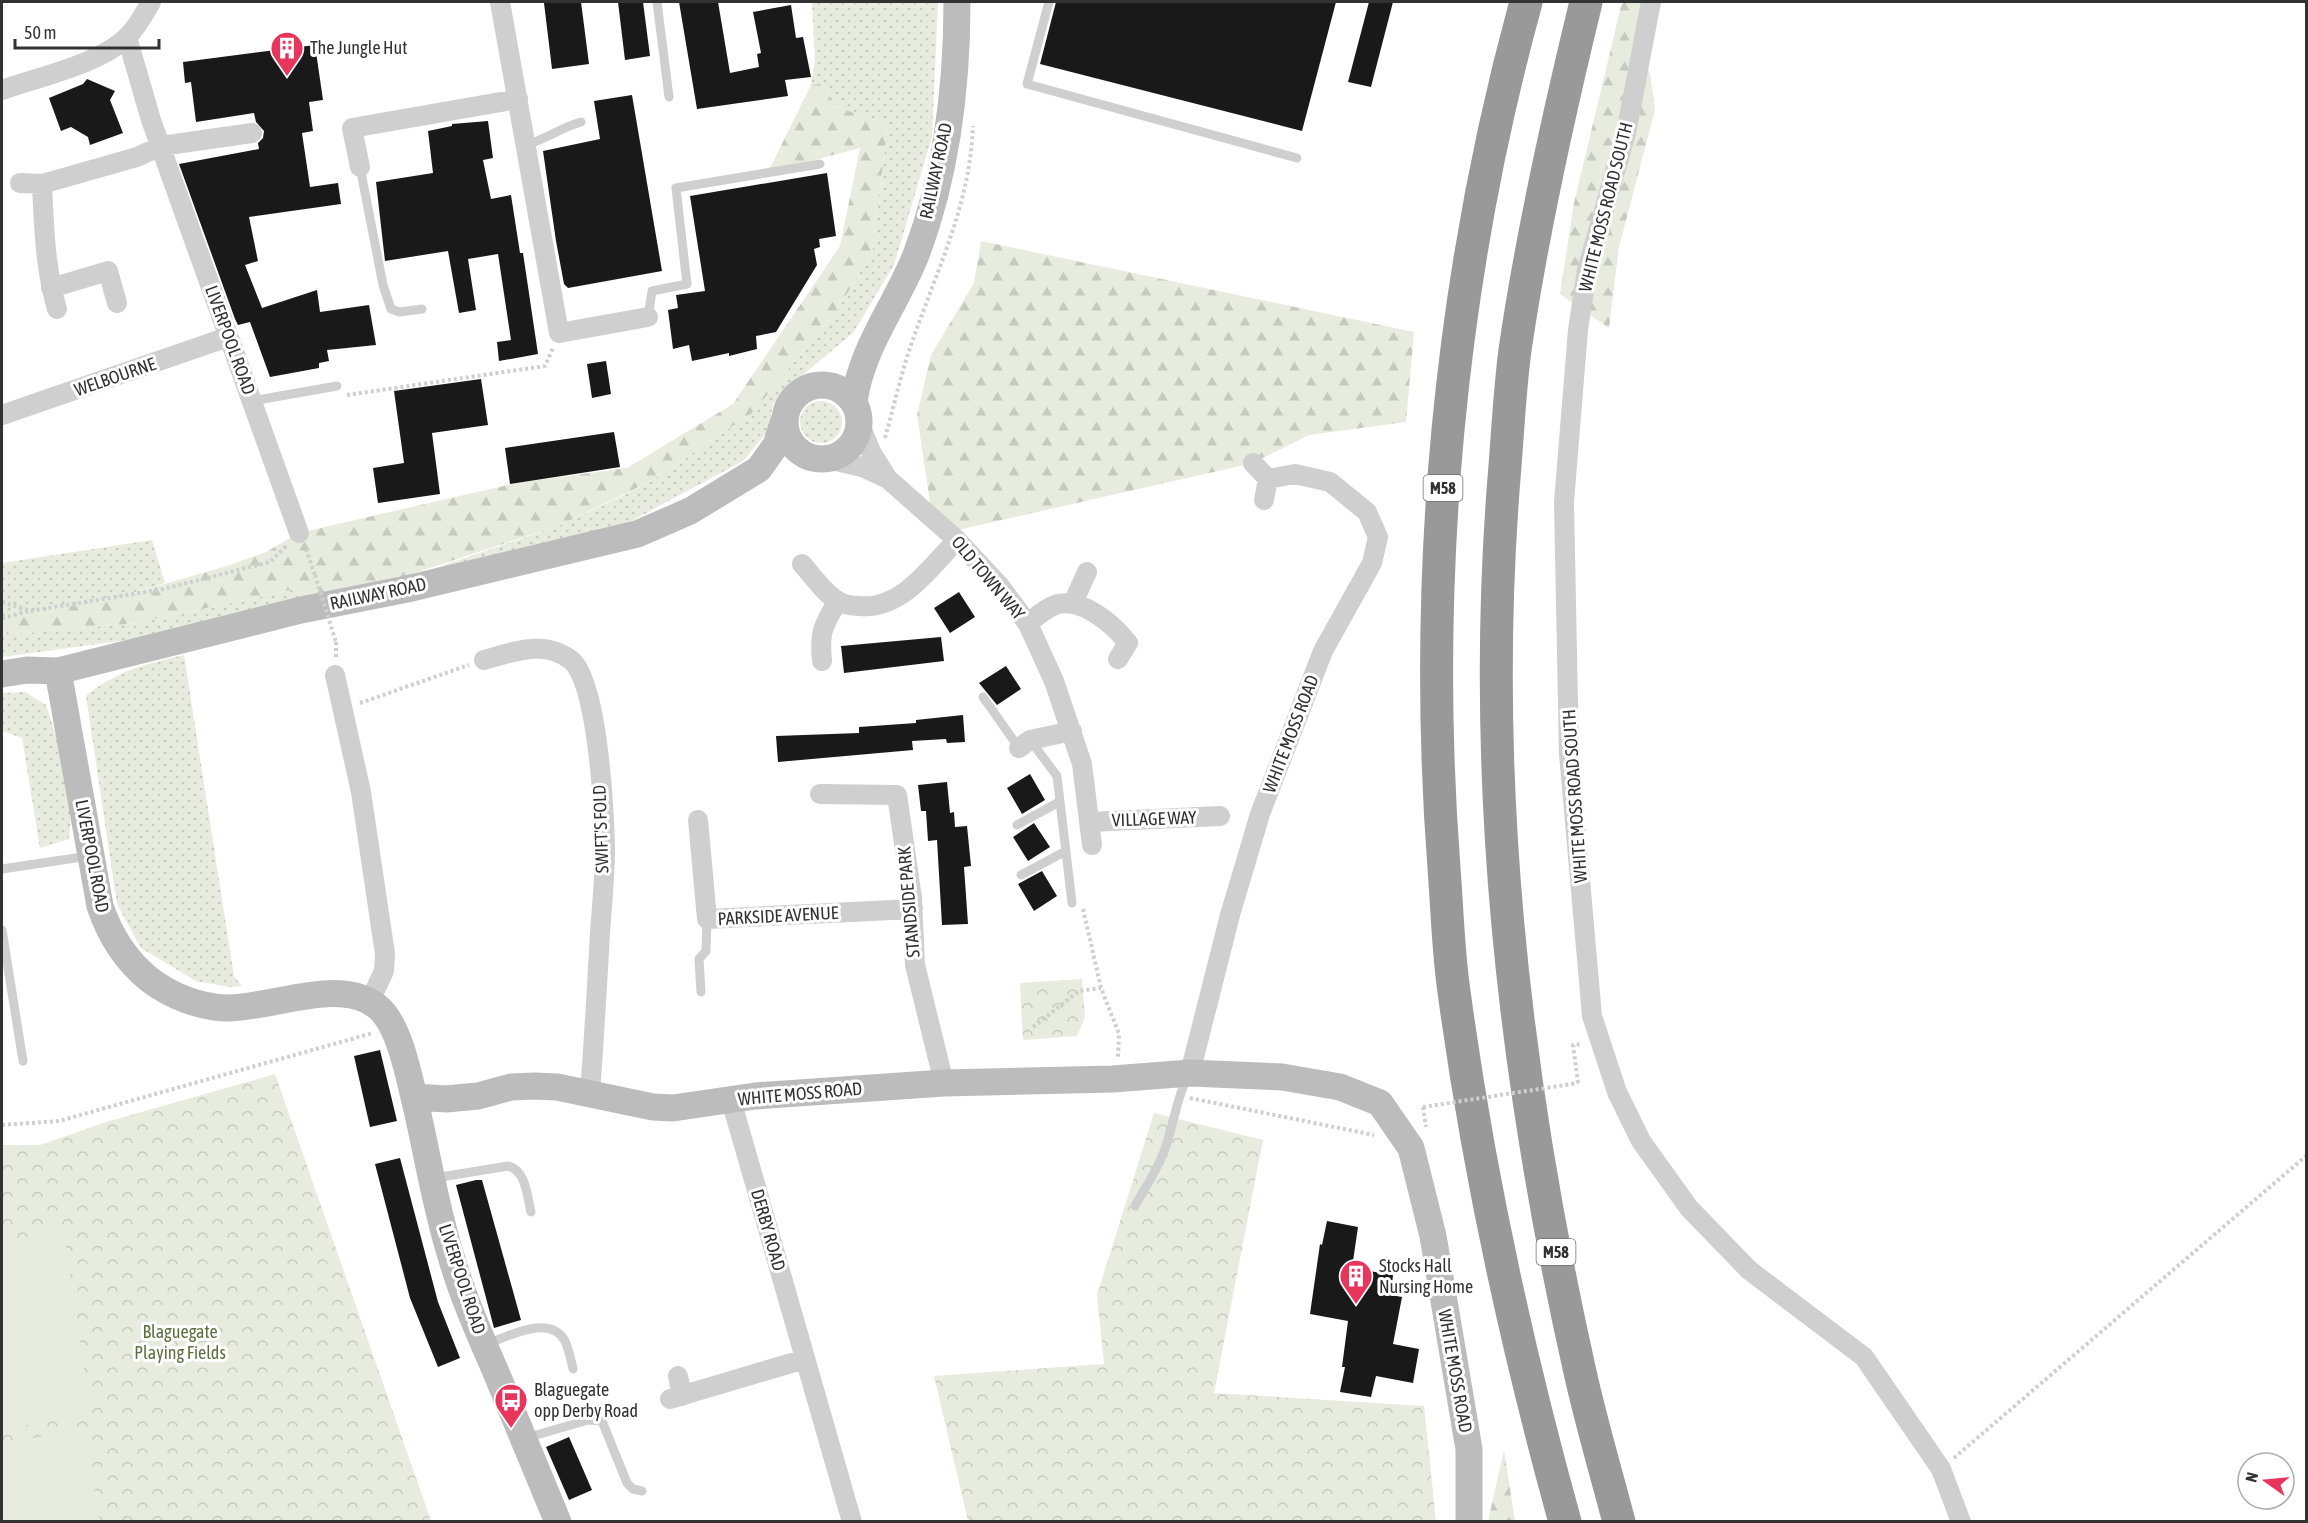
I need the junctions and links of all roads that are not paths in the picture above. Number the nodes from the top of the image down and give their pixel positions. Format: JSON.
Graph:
{"nodes":[{"id":1,"x":151,"y":2,"type":"edge"},
{"id":2,"x":500,"y":2,"type":"edge"},
{"id":3,"x":657,"y":2,"type":"edge"},
{"id":4,"x":957,"y":2,"type":"edge"},
{"id":5,"x":1049,"y":2,"type":"edge"},
{"id":6,"x":1526,"y":2,"type":"edge"},
{"id":7,"x":1586,"y":2,"type":"edge"},
{"id":8,"x":1651,"y":2,"type":"edge"},
{"id":9,"x":127,"y":37,"type":"junction"},
{"id":10,"x":2,"y":90,"type":"edge"},
{"id":11,"x":669,"y":97,"type":"dead end"},
{"id":12,"x":518,"y":99,"type":"junction"},
{"id":13,"x":581,"y":122,"type":"dead end"},
{"id":14,"x":252,"y":133,"type":"dead end"},
{"id":15,"x":527,"y":145,"type":"junction"},
{"id":16,"x":161,"y":146,"type":"junction"},
{"id":17,"x":1298,"y":158,"type":"dead end"},
{"id":18,"x":820,"y":164,"type":"dead end"},
{"id":19,"x":360,"y":167,"type":"joint"},
{"id":20,"x":21,"y":183,"type":"dead end"},
{"id":21,"x":42,"y":184,"type":"junction"},
{"id":22,"x":51,"y":288,"type":"junction"},
{"id":23,"x":117,"y":303,"type":"dead end"},
{"id":24,"x":57,"y":309,"type":"dead end"},
{"id":25,"x":422,"y":309,"type":"dead end"},
{"id":26,"x":648,"y":317,"type":"joint"},
{"id":27,"x":878,"y":330,"type":"junction"},
{"id":28,"x":228,"y":337,"type":"junction"},
{"id":29,"x":815,"y":385,"type":"junction"},
{"id":30,"x":337,"y":386,"type":"road end"},
{"id":31,"x":252,"y":401,"type":"junction"},
{"id":32,"x":856,"y":412,"type":"junction"},
{"id":33,"x":2,"y":415,"type":"edge"},
{"id":34,"x":784,"y":420,"type":"junction"},
{"id":35,"x":821,"y":459,"type":"junction"},
{"id":36,"x":1254,"y":463,"type":"dead end"},
{"id":37,"x":888,"y":479,"type":"junction"},
{"id":38,"x":1268,"y":479,"type":"junction"},
{"id":39,"x":744,"y":480,"type":"junction"},
{"id":40,"x":1264,"y":500,"type":"dead end"},
{"id":41,"x":299,"y":533,"type":"road end"},
{"id":42,"x":957,"y":540,"type":"junction"},
{"id":43,"x":802,"y":564,"type":"dead end"},
{"id":44,"x":1087,"y":572,"type":"dead end"},
{"id":45,"x":838,"y":601,"type":"junction"},
{"id":46,"x":1073,"y":603,"type":"junction"},
{"id":47,"x":1028,"y":624,"type":"junction"},
{"id":48,"x":1130,"y":647,"type":"dead end"},
{"id":49,"x":484,"y":660,"type":"road end"},
{"id":50,"x":822,"y":661,"type":"dead end"},
{"id":51,"x":58,"y":670,"type":"junction"},
{"id":52,"x":2,"y":674,"type":"edge"},
{"id":53,"x":335,"y":675,"type":"dead end"},
{"id":54,"x":983,"y":697,"type":"dead end"},
{"id":55,"x":1072,"y":731,"type":"junction"},
{"id":56,"x":1024,"y":744,"type":"junction"},
{"id":57,"x":820,"y":794,"type":"dead end"},
{"id":58,"x":1059,"y":801,"type":"junction"},
{"id":59,"x":1220,"y":816,"type":"dead end"},
{"id":60,"x":698,"y":820,"type":"dead end"},
{"id":61,"x":1089,"y":822,"type":"junction"},
{"id":62,"x":1017,"y":825,"type":"dead end"},
{"id":63,"x":1092,"y":845,"type":"dead end"},
{"id":64,"x":1065,"y":850,"type":"junction"},
{"id":65,"x":91,"y":855,"type":"junction"},
{"id":66,"x":2,"y":869,"type":"edge"},
{"id":67,"x":1021,"y":875,"type":"dead end"},
{"id":68,"x":1072,"y":903,"type":"dead end"},
{"id":69,"x":913,"y":909,"type":"junction"},
{"id":70,"x":707,"y":919,"type":"junction"},
{"id":71,"x":2,"y":930,"type":"edge"},
{"id":72,"x":701,"y":992,"type":"dead end"},
{"id":73,"x":370,"y":1001,"type":"junction"},
{"id":74,"x":23,"y":1061,"type":"dead end"},
{"id":75,"x":944,"y":1083,"type":"junction"},
{"id":76,"x":1184,"y":1085,"type":"junction"},
{"id":77,"x":590,"y":1093,"type":"junction"},
{"id":78,"x":414,"y":1097,"type":"junction"},
{"id":79,"x":731,"y":1101,"type":"junction"},
{"id":80,"x":433,"y":1179,"type":"junction"},
{"id":81,"x":1135,"y":1206,"type":"dead end"},
{"id":82,"x":531,"y":1212,"type":"dead end"},
{"id":83,"x":484,"y":1345,"type":"junction"},
{"id":84,"x":805,"y":1359,"type":"junction"},
{"id":85,"x":573,"y":1369,"type":"dead end"},
{"id":86,"x":678,"y":1376,"type":"dead end"},
{"id":87,"x":524,"y":1439,"type":"junction"},
{"id":88,"x":642,"y":1491,"type":"dead end"},
{"id":89,"x":558,"y":1521,"type":"edge"},
{"id":90,"x":852,"y":1521,"type":"edge"},
{"id":91,"x":1469,"y":1521,"type":"edge"},
{"id":92,"x":1565,"y":1521,"type":"edge"},
{"id":93,"x":1619,"y":1521,"type":"edge"},
{"id":94,"x":1961,"y":1521,"type":"edge"}],
"edges":[{"from":1,"to":9,"type":"street"},
{"from":2,"to":12,"type":"street"},
{"from":3,"to":11,"type":"lane"},
{"from":4,"to":27,"type":"main road","name":"RAILWAY ROAD"},
{"from":5,"to":17,"type":"lane"},
{"from":6,"to":92,"type":"highway","number":"M58"},
{"from":7,"to":93,"type":"highway","number":"M58"},
{"from":8,"to":94,"type":"street","name":"WHITE MOSS ROAD SOUTH"},
{"from":9,"to":10,"type":"street"},
{"from":9,"to":16,"type":"street","name":"LIVERPOOL ROAD"},
{"from":12,"to":15,"type":"street"},
{"from":12,"to":19,"type":"street"},
{"from":13,"to":15,"type":"lane"},
{"from":14,"to":16,"type":"street"},
{"from":15,"to":26,"type":"street"},
{"from":16,"to":21,"type":"street"},
{"from":16,"to":28,"type":"street","name":"LIVERPOOL ROAD"},
{"from":18,"to":26,"type":"lane"},
{"from":19,"to":25,"type":"lane"},
{"from":20,"to":21,"type":"street"},
{"from":21,"to":22,"type":"street"},
{"from":22,"to":23,"type":"street"},
{"from":22,"to":24,"type":"street"},
{"from":27,"to":29,"type":"main road","name":"RAILWAY ROAD"},
{"from":27,"to":32,"type":"main road","name":"RAILWAY ROAD"},
{"from":28,"to":31,"type":"street","name":"LIVERPOOL ROAD"},
{"from":28,"to":33,"type":"street","name":"WELBOURNE"},
{"from":29,"to":32,"type":"main road"},
{"from":29,"to":34,"type":"main road"},
{"from":30,"to":31,"type":"lane"},
{"from":31,"to":41,"type":"street","name":"LIVERPOOL ROAD"},
{"from":32,"to":35,"type":"main road"},
{"from":32,"to":37,"type":"street","name":"OLD TOWN WAY"},
{"from":34,"to":35,"type":"main road"},
{"from":34,"to":39,"type":"main road","name":"RAILWAY ROAD"},
{"from":35,"to":37,"type":"street","name":"OLD TOWN WAY"},
{"from":35,"to":39,"type":"main road","name":"RAILWAY ROAD"},
{"from":36,"to":38,"type":"street"},
{"from":37,"to":42,"type":"street","name":"OLD TOWN WAY"},
{"from":38,"to":40,"type":"street"},
{"from":38,"to":76,"type":"street","name":"WHITE MOSS ROAD"},
{"from":39,"to":51,"type":"main road","name":"RAILWAY ROAD"},
{"from":42,"to":45,"type":"street"},
{"from":42,"to":47,"type":"street","name":"OLD TOWN WAY"},
{"from":43,"to":45,"type":"street"},
{"from":44,"to":46,"type":"street"},
{"from":45,"to":50,"type":"street"},
{"from":46,"to":47,"type":"street"},
{"from":46,"to":48,"type":"street"},
{"from":47,"to":55,"type":"street","name":"OLD TOWN WAY"},
{"from":49,"to":77,"type":"street","name":"SWIFT'S FOLD"},
{"from":51,"to":52,"type":"main road","name":"RAILWAY ROAD"},
{"from":51,"to":65,"type":"main road","name":"LIVERPOOL ROAD"},
{"from":53,"to":73,"type":"street"},
{"from":54,"to":56,"type":"lane"},
{"from":55,"to":56,"type":"street"},
{"from":55,"to":61,"type":"street","name":"OLD TOWN WAY"},
{"from":56,"to":58,"type":"lane"},
{"from":57,"to":69,"type":"street","name":"STANDSIDE PARK"},
{"from":58,"to":62,"type":"lane"},
{"from":58,"to":64,"type":"lane"},
{"from":59,"to":61,"type":"street","name":"VILLAGE WAY"},
{"from":60,"to":70,"type":"street","name":"PARKSIDE AVENUE"},
{"from":61,"to":63,"type":"street","name":"OLD TOWN WAY"},
{"from":64,"to":67,"type":"lane"},
{"from":64,"to":68,"type":"lane"},
{"from":65,"to":66,"type":"lane"},
{"from":65,"to":73,"type":"main road","name":"LIVERPOOL ROAD"},
{"from":69,"to":70,"type":"street","name":"PARKSIDE AVENUE"},
{"from":69,"to":75,"type":"street","name":"STANDSIDE PARK"},
{"from":70,"to":72,"type":"lane"},
{"from":71,"to":74,"type":"lane"},
{"from":73,"to":78,"type":"main road","name":"LIVERPOOL ROAD"},
{"from":75,"to":76,"type":"main road","name":"WHITE MOSS ROAD"},
{"from":75,"to":79,"type":"main road","name":"WHITE MOSS ROAD"},
{"from":76,"to":81,"type":"lane"},
{"from":76,"to":91,"type":"main road","name":"WHITE MOSS ROAD"},
{"from":77,"to":78,"type":"main road","name":"WHITE MOSS ROAD"},
{"from":77,"to":79,"type":"main road","name":"WHITE MOSS ROAD"},
{"from":78,"to":80,"type":"main road","name":"LIVERPOOL ROAD"},
{"from":79,"to":84,"type":"street","name":"DERBY ROAD"},
{"from":80,"to":82,"type":"lane"},
{"from":80,"to":83,"type":"main road","name":"LIVERPOOL ROAD"},
{"from":83,"to":85,"type":"lane"},
{"from":83,"to":87,"type":"main road","name":"LIVERPOOL ROAD"},
{"from":84,"to":86,"type":"street"},
{"from":84,"to":90,"type":"street","name":"DERBY ROAD"},
{"from":87,"to":88,"type":"lane"},
{"from":87,"to":89,"type":"main road","name":"LIVERPOOL ROAD"}]}
